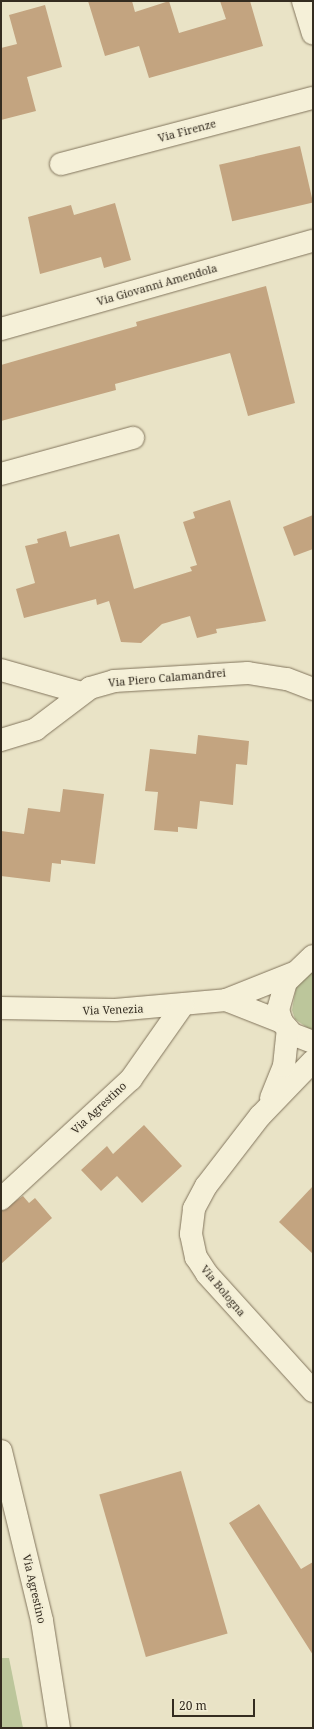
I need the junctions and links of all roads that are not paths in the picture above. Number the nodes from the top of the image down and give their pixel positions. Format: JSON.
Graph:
{"nodes":[{"id":1,"x":303,"y":1,"type":"edge"},
{"id":2,"x":313,"y":34,"type":"edge"},
{"id":3,"x":313,"y":98,"type":"edge"},
{"id":4,"x":62,"y":164,"type":"dead end"},
{"id":5,"x":313,"y":240,"type":"edge"},
{"id":6,"x":1,"y":329,"type":"edge"},
{"id":7,"x":133,"y":438,"type":"dead end"},
{"id":8,"x":1,"y":474,"type":"edge"},
{"id":9,"x":1,"y":670,"type":"edge"},
{"id":10,"x":313,"y":689,"type":"edge"},
{"id":11,"x":82,"y":693,"type":"junction"},
{"id":12,"x":1,"y":740,"type":"edge"},
{"id":13,"x":313,"y":956,"type":"edge"},
{"id":14,"x":294,"y":974,"type":"junction"},
{"id":15,"x":226,"y":1000,"type":"junction"},
{"id":16,"x":183,"y":1005,"type":"junction"},
{"id":17,"x":1,"y":1008,"type":"edge"},
{"id":18,"x":285,"y":1026,"type":"junction"},
{"id":19,"x":313,"y":1042,"type":"edge"},
{"id":20,"x":313,"y":1061,"type":"edge"},
{"id":21,"x":260,"y":1116,"type":"junction"},
{"id":22,"x":1,"y":1199,"type":"edge"},
{"id":23,"x":313,"y":1391,"type":"edge"},
{"id":24,"x":1,"y":1451,"type":"edge"},
{"id":25,"x":59,"y":1728,"type":"edge"}],
"edges":[{"from":1,"to":2,"type":"street"},
{"from":3,"to":4,"type":"street","name":"Via Firenze"},
{"from":5,"to":6,"type":"street","name":"Via Giovanni Amendola"},
{"from":7,"to":8,"type":"street"},
{"from":9,"to":11,"type":"street"},
{"from":10,"to":11,"type":"street","name":"Via Piero Calamandrei"},
{"from":11,"to":12,"type":"street"},
{"from":13,"to":14,"type":"street"},
{"from":14,"to":15,"type":"street","name":"Via Venezia"},
{"from":14,"to":18,"type":"street","name":"Via Bologna"},
{"from":15,"to":16,"type":"street","name":"Via Venezia"},
{"from":15,"to":18,"type":"street","name":"Via Venezia"},
{"from":16,"to":17,"type":"street","name":"Via Venezia"},
{"from":16,"to":22,"type":"street","name":"Via Agrestino"},
{"from":18,"to":19,"type":"street","name":"Via Venezia"},
{"from":18,"to":21,"type":"street","name":"Via Bologna"},
{"from":20,"to":21,"type":"street","name":"Via Bologna"},
{"from":21,"to":23,"type":"street","name":"Via Bologna"},
{"from":24,"to":25,"type":"street","name":"Via Agrestino"}]}
